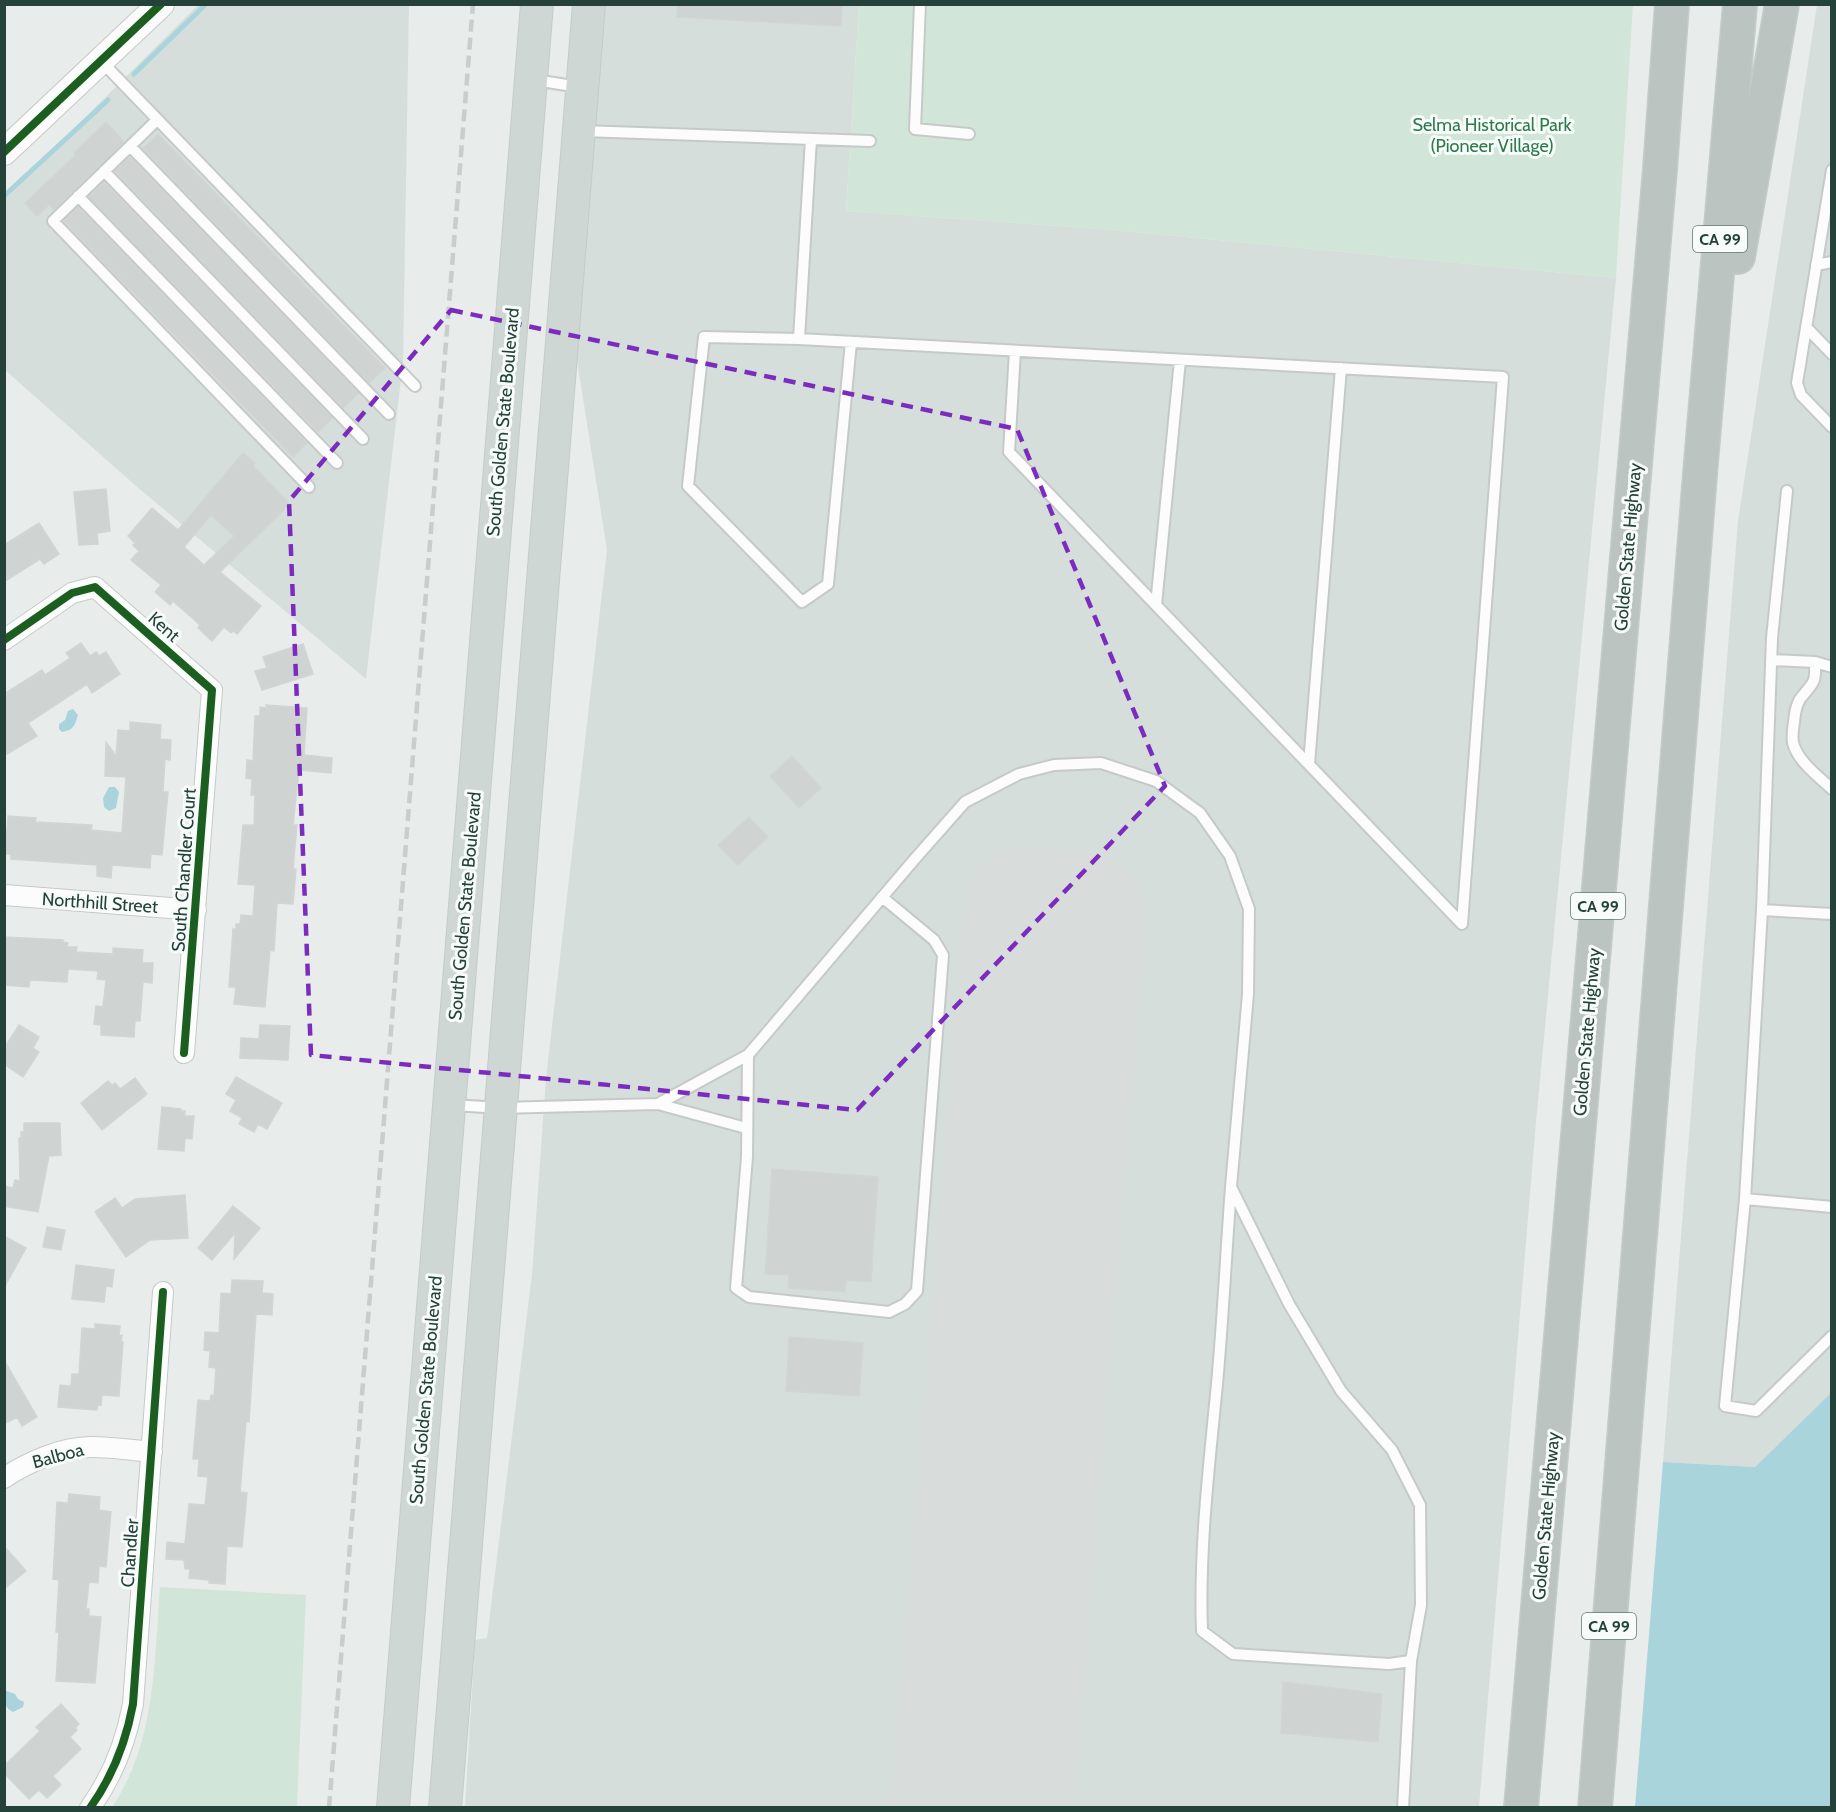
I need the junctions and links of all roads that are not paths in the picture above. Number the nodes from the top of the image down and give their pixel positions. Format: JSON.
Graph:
{"nodes":[{"id":1,"x":161,"y":4,"type":"edge"},
{"id":2,"x":537,"y":4,"type":"edge"},
{"id":3,"x":589,"y":4,"type":"edge"},
{"id":4,"x":920,"y":4,"type":"edge"},
{"id":5,"x":1665,"y":4,"type":"edge"},
{"id":6,"x":1672,"y":4,"type":"edge"},
{"id":7,"x":1740,"y":4,"type":"edge"},
{"id":8,"x":1782,"y":4,"type":"edge"},
{"id":9,"x":101,"y":61,"type":"junction"},
{"id":10,"x":531,"y":79,"type":"junction"},
{"id":11,"x":582,"y":88,"type":"junction"},
{"id":12,"x":157,"y":120,"type":"junction"},
{"id":13,"x":578,"y":131,"type":"junction"},
{"id":14,"x":969,"y":134,"type":"dead end"},
{"id":15,"x":811,"y":139,"type":"junction"},
{"id":16,"x":870,"y":141,"type":"dead end"},
{"id":17,"x":130,"y":146,"type":"junction"},
{"id":18,"x":4,"y":152,"type":"edge"},
{"id":19,"x":1660,"y":169,"type":"junction"},
{"id":20,"x":1832,"y":170,"type":"edge"},
{"id":21,"x":104,"y":171,"type":"junction"},
{"id":22,"x":78,"y":196,"type":"junction"},
{"id":23,"x":1832,"y":262,"type":"edge"},
{"id":24,"x":1816,"y":265,"type":"junction"},
{"id":25,"x":1806,"y":327,"type":"junction"},
{"id":26,"x":800,"y":339,"type":"junction"},
{"id":27,"x":851,"y":342,"type":"junction"},
{"id":28,"x":1015,"y":351,"type":"junction"},
{"id":29,"x":1832,"y":354,"type":"edge"},
{"id":30,"x":1180,"y":360,"type":"junction"},
{"id":31,"x":1341,"y":368,"type":"junction"},
{"id":32,"x":415,"y":386,"type":"dead end"},
{"id":33,"x":389,"y":414,"type":"dead end"},
{"id":34,"x":1832,"y":427,"type":"edge"},
{"id":35,"x":363,"y":439,"type":"dead end"},
{"id":36,"x":336,"y":463,"type":"dead end"},
{"id":37,"x":1700,"y":474,"type":"junction"},
{"id":38,"x":309,"y":487,"type":"dead end"},
{"id":39,"x":1787,"y":491,"type":"dead end"},
{"id":40,"x":1156,"y":605,"type":"junction"},
{"id":41,"x":4,"y":640,"type":"edge"},
{"id":42,"x":1771,"y":660,"type":"junction"},
{"id":43,"x":1815,"y":662,"type":"junction"},
{"id":44,"x":1832,"y":667,"type":"edge"},
{"id":45,"x":212,"y":690,"type":"joint"},
{"id":46,"x":1309,"y":764,"type":"junction"},
{"id":47,"x":1832,"y":789,"type":"edge"},
{"id":48,"x":4,"y":895,"type":"edge"},
{"id":49,"x":882,"y":897,"type":"junction"},
{"id":50,"x":196,"y":910,"type":"junction"},
{"id":51,"x":1762,"y":910,"type":"junction"},
{"id":52,"x":1832,"y":914,"type":"edge"},
{"id":53,"x":184,"y":1053,"type":"dead end"},
{"id":54,"x":748,"y":1055,"type":"junction"},
{"id":55,"x":658,"y":1104,"type":"junction"},
{"id":56,"x":449,"y":1105,"type":"junction"},
{"id":57,"x":501,"y":1108,"type":"junction"},
{"id":58,"x":746,"y":1128,"type":"junction"},
{"id":59,"x":1231,"y":1187,"type":"junction"},
{"id":60,"x":1745,"y":1199,"type":"junction"},
{"id":61,"x":1832,"y":1207,"type":"edge"},
{"id":62,"x":163,"y":1292,"type":"dead end"},
{"id":63,"x":1832,"y":1336,"type":"edge"},
{"id":64,"x":152,"y":1452,"type":"junction"},
{"id":65,"x":4,"y":1478,"type":"edge"},
{"id":66,"x":1411,"y":1660,"type":"junction"},
{"id":67,"x":90,"y":1808,"type":"edge"},
{"id":68,"x":393,"y":1808,"type":"edge"},
{"id":69,"x":445,"y":1808,"type":"edge"},
{"id":70,"x":1403,"y":1808,"type":"edge"},
{"id":71,"x":1521,"y":1808,"type":"edge"},
{"id":72,"x":1595,"y":1808,"type":"edge"}],
"edges":[{"from":1,"to":9,"type":"street"},
{"from":2,"to":10,"type":"main road","name":"South Golden State Boulevard"},
{"from":3,"to":11,"type":"main road"},
{"from":4,"to":14,"type":"lane"},
{"from":5,"to":19,"type":"highway"},
{"from":6,"to":19,"type":"highway","name":"Golden State Highway","number":"CA 99"},
{"from":7,"to":37,"type":"highway","number":"CA 99"},
{"from":8,"to":37,"type":"highway"},
{"from":9,"to":12,"type":"lane"},
{"from":9,"to":18,"type":"street"},
{"from":10,"to":11,"type":"lane"},
{"from":10,"to":56,"type":"main road","name":"South Golden State Boulevard"},
{"from":11,"to":13,"type":"main road"},
{"from":12,"to":17,"type":"lane"},
{"from":12,"to":32,"type":"lane"},
{"from":13,"to":15,"type":"lane"},
{"from":13,"to":57,"type":"main road"},
{"from":15,"to":16,"type":"lane"},
{"from":15,"to":26,"type":"lane"},
{"from":17,"to":21,"type":"lane"},
{"from":17,"to":33,"type":"lane"},
{"from":19,"to":71,"type":"highway","name":"Golden State Highway","number":"CA 99"},
{"from":20,"to":24,"type":"lane"},
{"from":21,"to":22,"type":"lane"},
{"from":21,"to":35,"type":"lane"},
{"from":22,"to":36,"type":"lane"},
{"from":22,"to":38,"type":"lane"},
{"from":23,"to":24,"type":"lane"},
{"from":24,"to":25,"type":"lane"},
{"from":25,"to":29,"type":"lane"},
{"from":25,"to":34,"type":"lane"},
{"from":26,"to":27,"type":"lane"},
{"from":26,"to":27,"type":"lane"},
{"from":27,"to":28,"type":"lane"},
{"from":28,"to":30,"type":"lane"},
{"from":28,"to":40,"type":"lane"},
{"from":30,"to":31,"type":"lane"},
{"from":30,"to":40,"type":"lane"},
{"from":31,"to":46,"type":"lane"},
{"from":31,"to":46,"type":"lane"},
{"from":37,"to":72,"type":"highway","number":"CA 99"},
{"from":39,"to":42,"type":"lane"},
{"from":40,"to":46,"type":"lane"},
{"from":41,"to":45,"type":"street","name":"Kent"},
{"from":42,"to":43,"type":"lane"},
{"from":42,"to":51,"type":"lane"},
{"from":43,"to":44,"type":"lane"},
{"from":43,"to":47,"type":"lane"},
{"from":45,"to":50,"type":"street","name":"South Chandler Court"},
{"from":48,"to":50,"type":"street","name":"Northhill Street"},
{"from":49,"to":54,"type":"lane"},
{"from":49,"to":58,"type":"lane"},
{"from":49,"to":59,"type":"lane"},
{"from":50,"to":53,"type":"street","name":"South Chandler Court"},
{"from":51,"to":52,"type":"lane"},
{"from":51,"to":60,"type":"lane"},
{"from":54,"to":55,"type":"lane"},
{"from":54,"to":58,"type":"lane"},
{"from":55,"to":57,"type":"lane"},
{"from":55,"to":58,"type":"lane"},
{"from":56,"to":57,"type":"lane"},
{"from":56,"to":68,"type":"main road","name":"South Golden State Boulevard"},
{"from":57,"to":69,"type":"main road"},
{"from":59,"to":66,"type":"lane"},
{"from":59,"to":66,"type":"lane"},
{"from":60,"to":61,"type":"lane"},
{"from":60,"to":63,"type":"lane"},
{"from":62,"to":64,"type":"street","name":"Chandler"},
{"from":64,"to":65,"type":"street","name":"Balboa"},
{"from":64,"to":67,"type":"street","name":"Chandler"},
{"from":66,"to":70,"type":"lane"}]}
